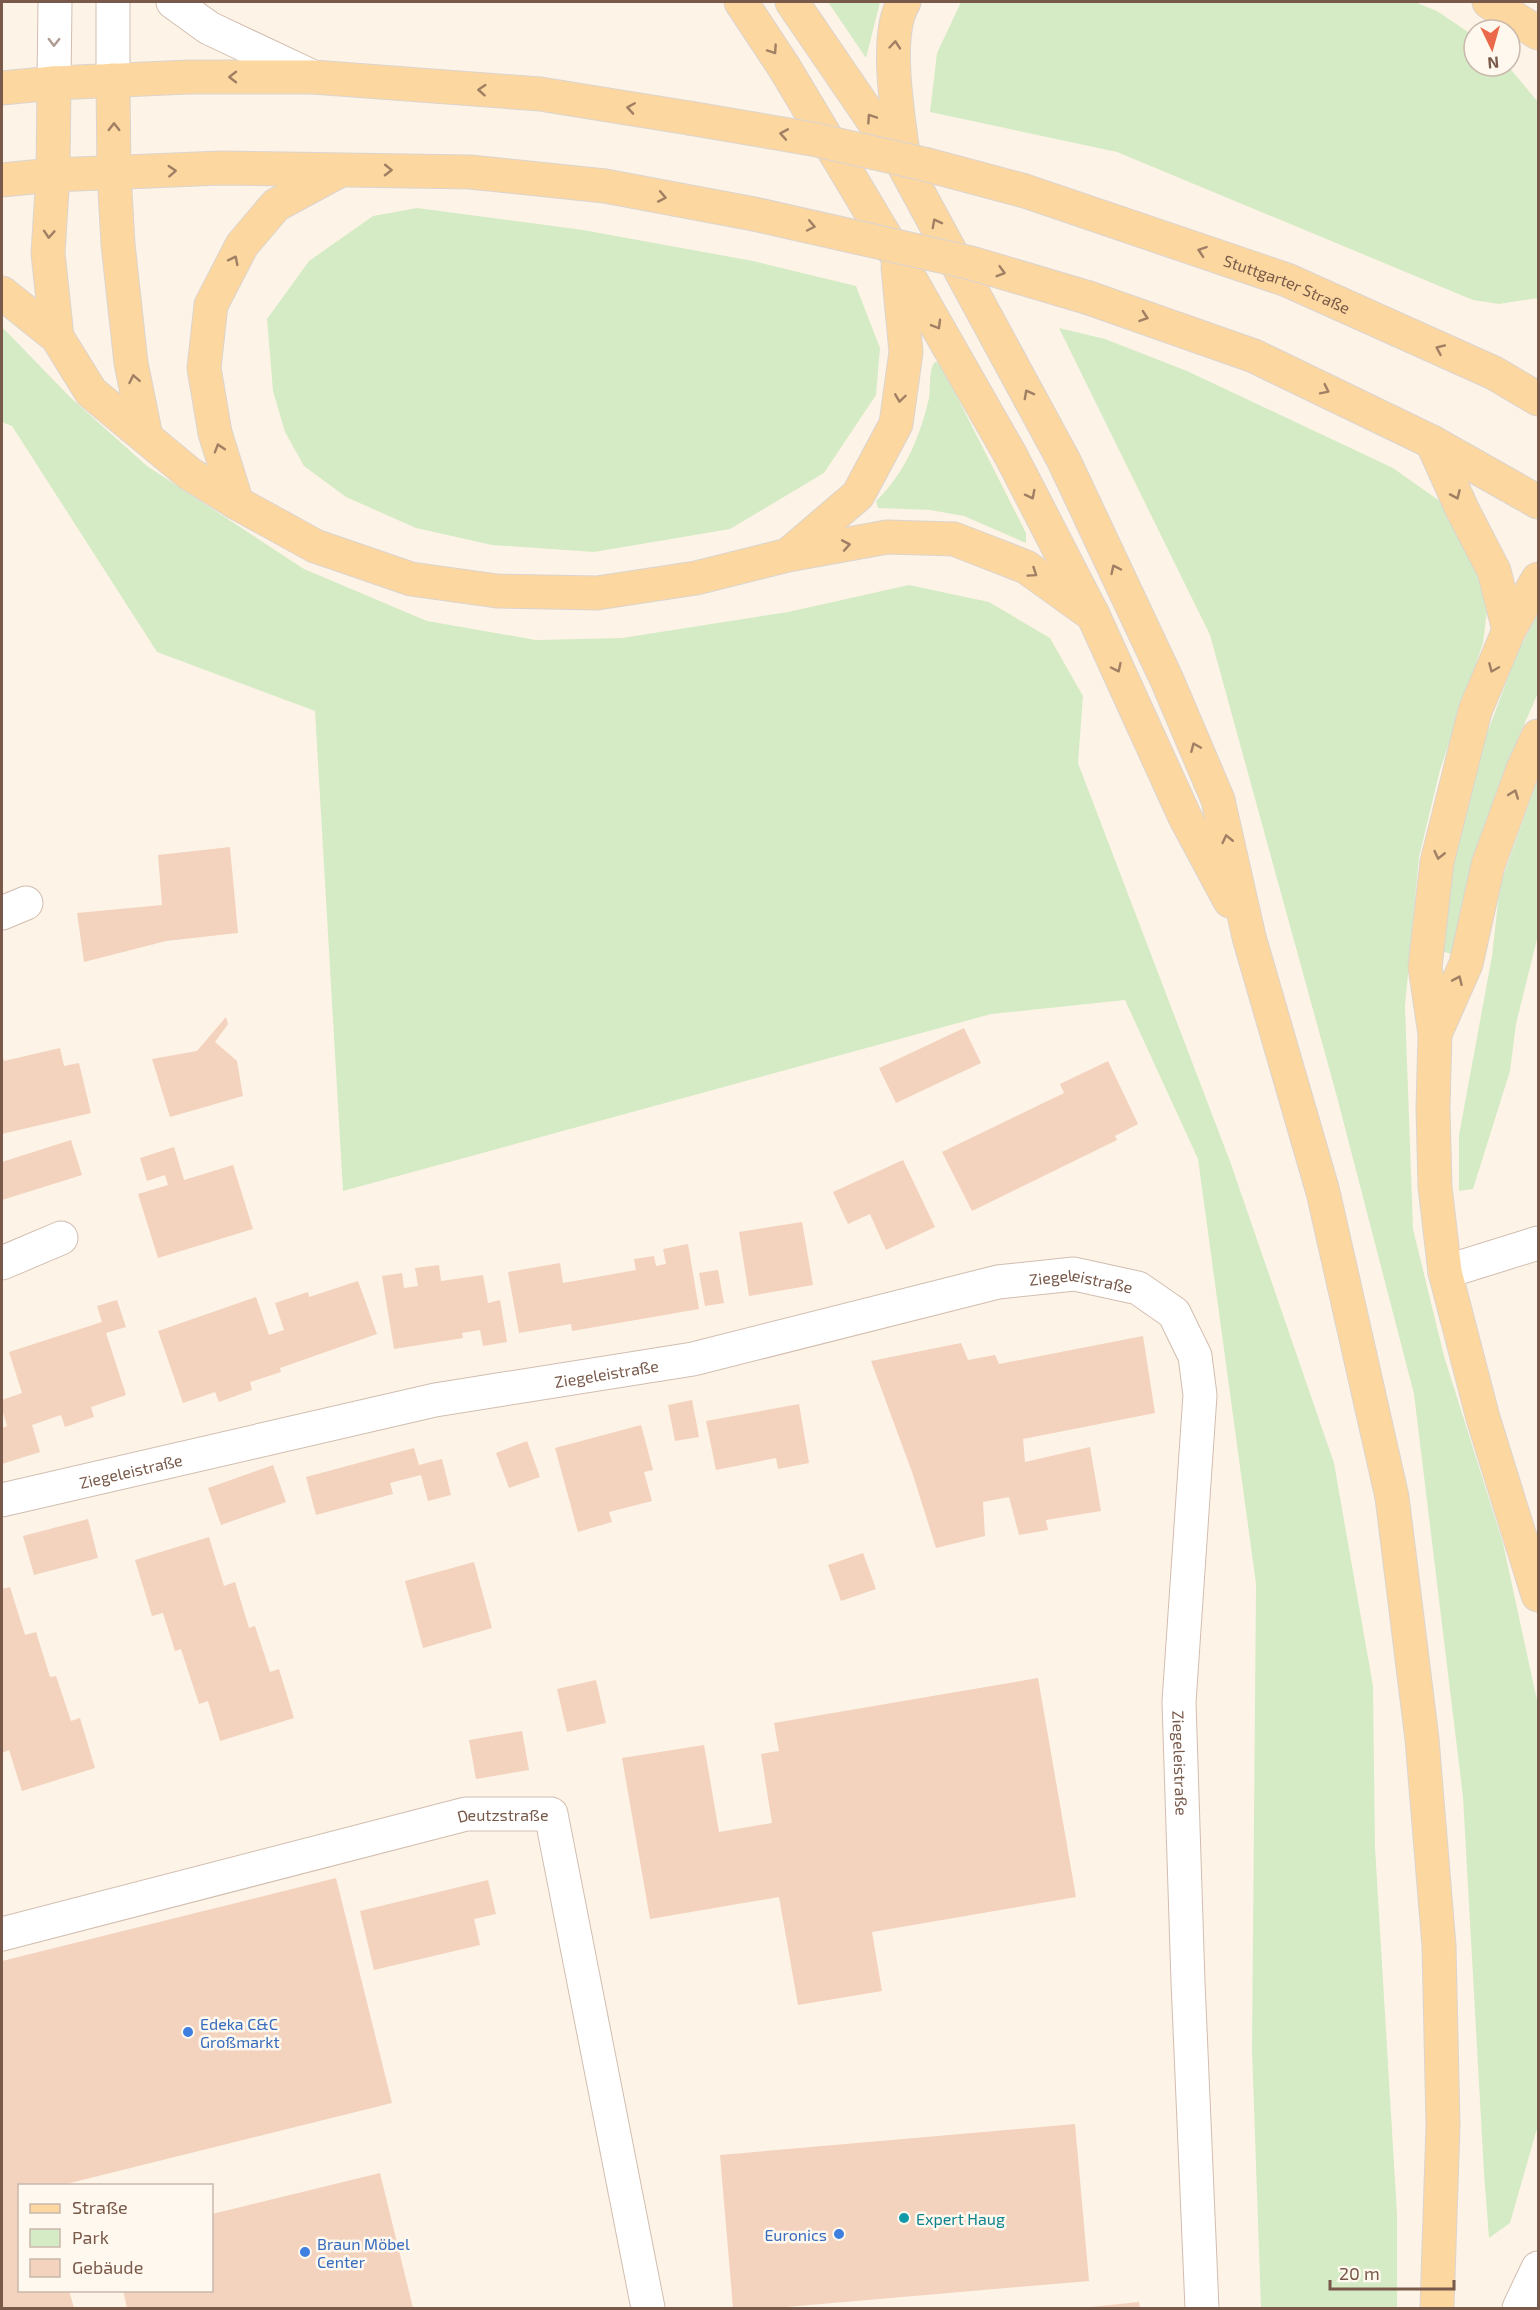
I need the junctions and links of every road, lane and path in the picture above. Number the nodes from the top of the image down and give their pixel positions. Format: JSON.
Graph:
{"nodes":[{"id":1,"x":55,"y":2,"type":"edge"},
{"id":2,"x":113,"y":2,"type":"edge"},
{"id":3,"x":173,"y":2,"type":"edge"},
{"id":4,"x":741,"y":2,"type":"edge"},
{"id":5,"x":792,"y":2,"type":"edge"},
{"id":6,"x":904,"y":2,"type":"edge"},
{"id":7,"x":1489,"y":2,"type":"edge"},
{"id":8,"x":1539,"y":33,"type":"edge"},
{"id":9,"x":313,"y":77,"type":"junction"},
{"id":10,"x":113,"y":80,"type":"junction"},
{"id":11,"x":54,"y":83,"type":"junction"},
{"id":12,"x":2,"y":88,"type":"edge"},
{"id":13,"x":904,"y":166,"type":"junction"},
{"id":14,"x":342,"y":169,"type":"junction"},
{"id":15,"x":114,"y":174,"type":"junction"},
{"id":16,"x":53,"y":175,"type":"junction"},
{"id":17,"x":2,"y":180,"type":"edge"},
{"id":18,"x":897,"y":256,"type":"junction"},
{"id":19,"x":2,"y":293,"type":"edge"},
{"id":20,"x":57,"y":337,"type":"junction"},
{"id":21,"x":1539,"y":370,"type":"edge"},
{"id":22,"x":1494,"y":373,"type":"junction"},
{"id":23,"x":1539,"y":399,"type":"edge"},
{"id":24,"x":146,"y":437,"type":"junction"},
{"id":25,"x":1432,"y":442,"type":"junction"},
{"id":26,"x":1539,"y":502,"type":"edge"},
{"id":27,"x":237,"y":503,"type":"junction"},
{"id":28,"x":788,"y":555,"type":"junction"},
{"id":29,"x":1539,"y":579,"type":"edge"},
{"id":30,"x":1092,"y":615,"type":"junction"},
{"id":31,"x":1509,"y":630,"type":"junction"},
{"id":32,"x":1539,"y":736,"type":"edge"},
{"id":33,"x":1249,"y":937,"type":"junction"},
{"id":34,"x":1435,"y":1034,"type":"junction"},
{"id":35,"x":61,"y":1238,"type":"dead end"},
{"id":36,"x":1539,"y":1243,"type":"edge"},
{"id":37,"x":2,"y":1263,"type":"edge"},
{"id":38,"x":1445,"y":1272,"type":"junction"},
{"id":39,"x":2,"y":1500,"type":"edge"},
{"id":40,"x":1539,"y":1595,"type":"edge"},
{"id":41,"x":2,"y":1934,"type":"edge"},
{"id":42,"x":1539,"y":2268,"type":"edge"},
{"id":43,"x":648,"y":2308,"type":"edge"},
{"id":44,"x":1203,"y":2308,"type":"edge"},
{"id":45,"x":1437,"y":2308,"type":"edge"},
{"id":46,"x":1519,"y":2308,"type":"edge"}],
"edges":[{"from":1,"to":11,"type":"street","one_way":true},
{"from":2,"to":10,"type":"street"},
{"from":3,"to":9,"type":"street"},
{"from":4,"to":18,"type":"main road","one_way":true},
{"from":13,"to":5,"type":"main road","one_way":true},
{"from":13,"to":6,"type":"main road","one_way":true},
{"from":7,"to":8,"type":"main road"},
{"from":9,"to":10,"type":"main road","name":"Stuttgarter Straße","one_way":true},
{"from":22,"to":9,"type":"main road","name":"Stuttgarter Straße","one_way":true,"bridge":true},
{"from":10,"to":11,"type":"main road","name":"Stuttgarter Straße"},
{"from":15,"to":10,"type":"main road","one_way":true},
{"from":11,"to":12,"type":"main road","name":"Stuttgarter Straße"},
{"from":11,"to":16,"type":"main road"},
{"from":33,"to":13,"type":"main road","one_way":true},
{"from":15,"to":14,"type":"main road","one_way":true},
{"from":14,"to":25,"type":"main road","one_way":true,"bridge":true},
{"from":27,"to":14,"type":"main road","one_way":true},
{"from":15,"to":16,"type":"main road"},
{"from":24,"to":15,"type":"main road","one_way":true},
{"from":16,"to":17,"type":"main road"},
{"from":16,"to":20,"type":"main road","one_way":true},
{"from":18,"to":28,"type":"main road","one_way":true},
{"from":18,"to":30,"type":"main road","one_way":true},
{"from":19,"to":20,"type":"main road"},
{"from":20,"to":24,"type":"main road"},
{"from":21,"to":22,"type":"main road"},
{"from":22,"to":23,"type":"main road","name":"Stuttgarter Straße"},
{"from":24,"to":27,"type":"main road"},
{"from":25,"to":26,"type":"main road"},
{"from":25,"to":31,"type":"main road","one_way":true},
{"from":27,"to":28,"type":"main road"},
{"from":28,"to":30,"type":"main road","one_way":true},
{"from":29,"to":31,"type":"main road"},
{"from":30,"to":33,"type":"main road","one_way":true},
{"from":31,"to":34,"type":"main road","one_way":true},
{"from":34,"to":32,"type":"main road","one_way":true},
{"from":33,"to":45,"type":"main road"},
{"from":34,"to":38,"type":"main road"},
{"from":35,"to":37,"type":"street"},
{"from":36,"to":38,"type":"street"},
{"from":38,"to":40,"type":"main road"},
{"from":39,"to":44,"type":"street","name":"Ziegeleistraße"},
{"from":41,"to":43,"type":"street","name":"Deutzstraße"},
{"from":42,"to":46,"type":"street"}]}
